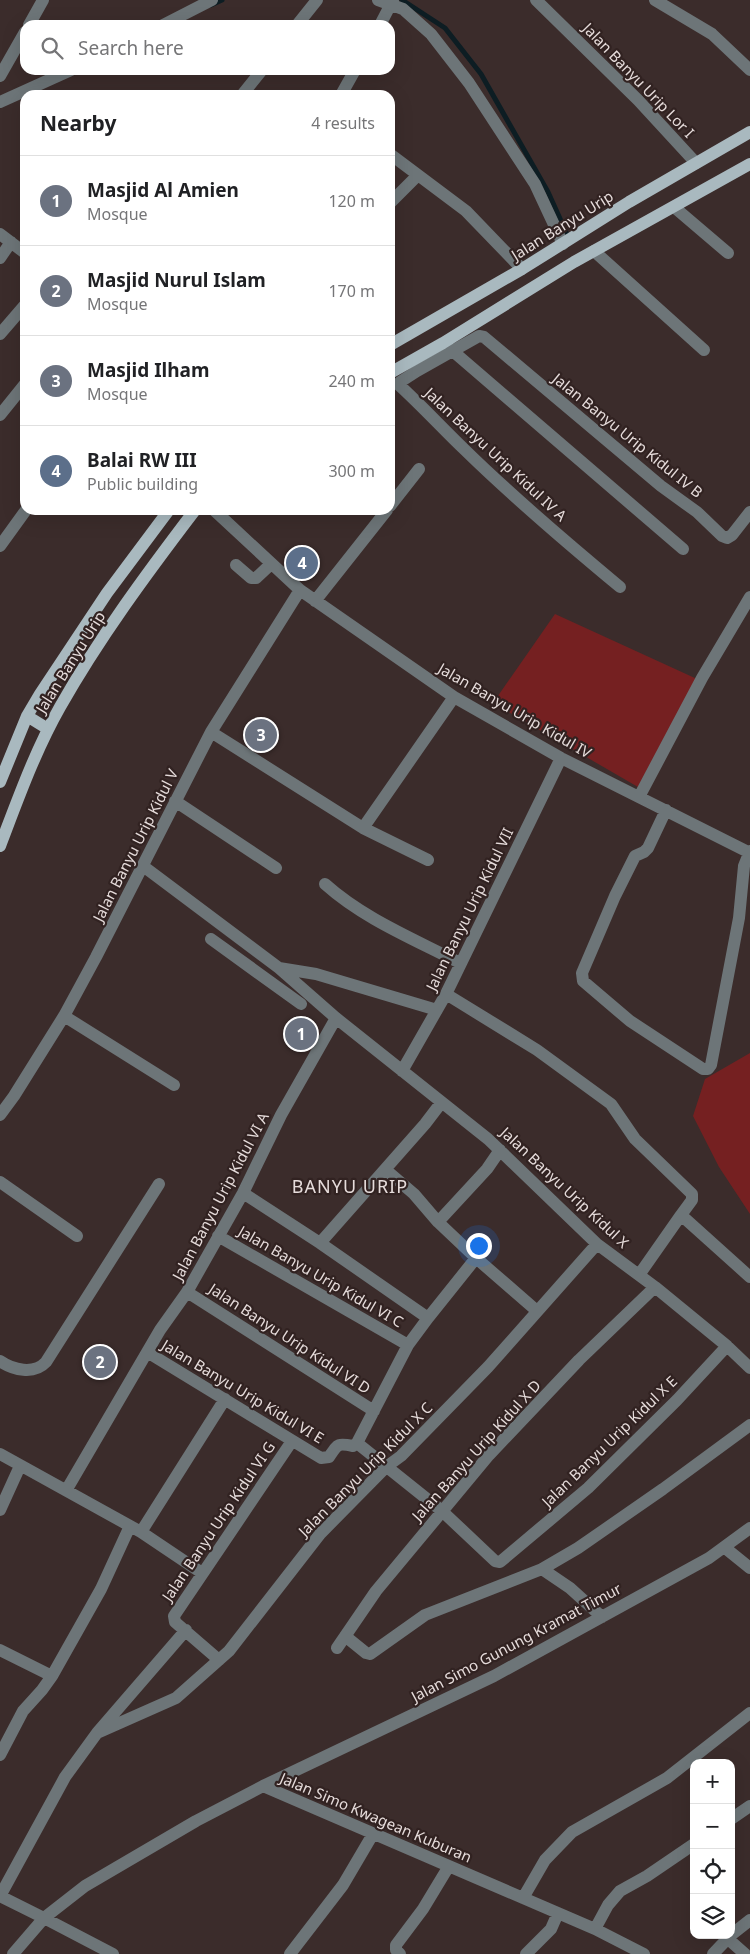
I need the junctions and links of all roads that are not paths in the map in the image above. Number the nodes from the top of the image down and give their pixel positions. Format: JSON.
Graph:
{"nodes":[{"id":1,"x":44,"y":0,"type":"edge"},
{"id":2,"x":212,"y":0,"type":"edge"},
{"id":3,"x":317,"y":0,"type":"edge"},
{"id":4,"x":378,"y":0,"type":"edge"},
{"id":5,"x":536,"y":0,"type":"edge"},
{"id":6,"x":655,"y":0,"type":"edge"},
{"id":7,"x":392,"y":2,"type":"edge"},
{"id":8,"x":32,"y":20,"type":"edge"},
{"id":9,"x":173,"y":20,"type":"edge"},
{"id":10,"x":301,"y":20,"type":"edge"},
{"id":11,"x":383,"y":20,"type":"edge"},
{"id":12,"x":20,"y":41,"type":"edge"},
{"id":13,"x":750,"y":70,"type":"edge"},
{"id":14,"x":60,"y":75,"type":"edge"},
{"id":15,"x":258,"y":75,"type":"edge"},
{"id":16,"x":351,"y":75,"type":"edge"},
{"id":17,"x":0,"y":76,"type":"edge"},
{"id":18,"x":27,"y":90,"type":"edge"},
{"id":19,"x":246,"y":90,"type":"edge"},
{"id":20,"x":344,"y":90,"type":"edge"},
{"id":21,"x":20,"y":93,"type":"edge"},
{"id":22,"x":0,"y":102,"type":"edge"},
{"id":23,"x":750,"y":132,"type":"edge"},
{"id":24,"x":395,"y":158,"type":"edge"},
{"id":25,"x":696,"y":163,"type":"junction"},
{"id":26,"x":750,"y":164,"type":"edge"},
{"id":27,"x":418,"y":175,"type":"junction"},
{"id":28,"x":395,"y":198,"type":"edge"},
{"id":29,"x":674,"y":207,"type":"junction"},
{"id":30,"x":0,"y":234,"type":"edge"},
{"id":31,"x":568,"y":241,"type":"junction"},
{"id":32,"x":11,"y":242,"type":"junction"},
{"id":33,"x":20,"y":249,"type":"edge"},
{"id":34,"x":728,"y":253,"type":"dead end"},
{"id":35,"x":584,"y":257,"type":"junction"},
{"id":36,"x":0,"y":258,"type":"edge"},
{"id":37,"x":522,"y":269,"type":"junction"},
{"id":38,"x":20,"y":312,"type":"edge"},
{"id":39,"x":0,"y":334,"type":"edge"},
{"id":40,"x":482,"y":336,"type":"joint"},
{"id":41,"x":395,"y":342,"type":"edge"},
{"id":42,"x":448,"y":347,"type":"junction"},
{"id":43,"x":704,"y":350,"type":"dead end"},
{"id":44,"x":395,"y":371,"type":"edge"},
{"id":45,"x":20,"y":390,"type":"edge"},
{"id":46,"x":0,"y":415,"type":"edge"},
{"id":47,"x":419,"y":469,"type":"dead end"},
{"id":48,"x":395,"y":500,"type":"edge"},
{"id":49,"x":750,"y":512,"type":"edge"},
{"id":50,"x":22,"y":515,"type":"edge"},
{"id":51,"x":165,"y":515,"type":"edge"},
{"id":52,"x":191,"y":515,"type":"edge"},
{"id":53,"x":219,"y":515,"type":"edge"},
{"id":54,"x":383,"y":515,"type":"edge"},
{"id":55,"x":0,"y":546,"type":"edge"},
{"id":56,"x":683,"y":549,"type":"dead end"},
{"id":57,"x":271,"y":564,"type":"junction"},
{"id":58,"x":236,"y":565,"type":"dead end"},
{"id":59,"x":620,"y":588,"type":"dead end"},
{"id":60,"x":300,"y":590,"type":"junction"},
{"id":61,"x":750,"y":597,"type":"edge"},
{"id":62,"x":315,"y":601,"type":"junction"},
{"id":63,"x":454,"y":696,"type":"junction"},
{"id":64,"x":27,"y":716,"type":"junction"},
{"id":65,"x":48,"y":729,"type":"junction"},
{"id":66,"x":211,"y":732,"type":"junction"},
{"id":67,"x":560,"y":758,"type":"junction"},
{"id":68,"x":0,"y":782,"type":"edge"},
{"id":69,"x":639,"y":798,"type":"junction"},
{"id":70,"x":175,"y":801,"type":"junction"},
{"id":71,"x":666,"y":810,"type":"junction"},
{"id":72,"x":363,"y":828,"type":"junction"},
{"id":73,"x":0,"y":846,"type":"edge"},
{"id":74,"x":750,"y":852,"type":"edge"},
{"id":75,"x":428,"y":860,"type":"dead end"},
{"id":76,"x":142,"y":866,"type":"junction"},
{"id":77,"x":276,"y":868,"type":"dead end"},
{"id":78,"x":324,"y":884,"type":"dead end"},
{"id":79,"x":744,"y":922,"type":"edge"},
{"id":80,"x":211,"y":940,"type":"dead end"},
{"id":81,"x":460,"y":963,"type":"junction"},
{"id":82,"x":274,"y":964,"type":"junction"},
{"id":83,"x":260,"y":974,"type":"junction"},
{"id":84,"x":446,"y":994,"type":"junction"},
{"id":85,"x":302,"y":1004,"type":"dead end"},
{"id":86,"x":436,"y":1010,"type":"junction"},
{"id":87,"x":64,"y":1016,"type":"junction"},
{"id":88,"x":336,"y":1018,"type":"junction"},
{"id":89,"x":402,"y":1070,"type":"junction"},
{"id":90,"x":174,"y":1085,"type":"dead end"},
{"id":91,"x":441,"y":1103,"type":"junction"},
{"id":92,"x":0,"y":1115,"type":"edge"},
{"id":93,"x":500,"y":1150,"type":"junction"},
{"id":94,"x":386,"y":1170,"type":"junction"},
{"id":95,"x":0,"y":1182,"type":"edge"},
{"id":96,"x":159,"y":1184,"type":"dead end"},
{"id":97,"x":243,"y":1193,"type":"junction"},
{"id":98,"x":682,"y":1215,"type":"junction"},
{"id":99,"x":438,"y":1222,"type":"junction"},
{"id":100,"x":77,"y":1236,"type":"dead end"},
{"id":101,"x":218,"y":1236,"type":"junction"},
{"id":102,"x":320,"y":1243,"type":"junction"},
{"id":103,"x":597,"y":1244,"type":"junction"},
{"id":104,"x":476,"y":1258,"type":"junction"},
{"id":105,"x":640,"y":1275,"type":"junction"},
{"id":106,"x":750,"y":1277,"type":"edge"},
{"id":107,"x":655,"y":1287,"type":"junction"},
{"id":108,"x":187,"y":1292,"type":"junction"},
{"id":109,"x":537,"y":1311,"type":"junction"},
{"id":110,"x":423,"y":1315,"type":"junction"},
{"id":111,"x":408,"y":1345,"type":"junction"},
{"id":112,"x":727,"y":1346,"type":"junction"},
{"id":113,"x":147,"y":1352,"type":"junction"},
{"id":114,"x":0,"y":1361,"type":"edge"},
{"id":115,"x":750,"y":1368,"type":"edge"},
{"id":116,"x":224,"y":1399,"type":"junction"},
{"id":117,"x":374,"y":1412,"type":"junction"},
{"id":118,"x":750,"y":1424,"type":"edge"},
{"id":119,"x":292,"y":1441,"type":"junction"},
{"id":120,"x":356,"y":1443,"type":"junction"},
{"id":121,"x":0,"y":1454,"type":"edge"},
{"id":122,"x":20,"y":1466,"type":"junction"},
{"id":123,"x":386,"y":1467,"type":"junction"},
{"id":124,"x":67,"y":1489,"type":"junction"},
{"id":125,"x":0,"y":1510,"type":"edge"},
{"id":126,"x":442,"y":1511,"type":"junction"},
{"id":127,"x":130,"y":1526,"type":"junction"},
{"id":128,"x":750,"y":1528,"type":"edge"},
{"id":129,"x":141,"y":1532,"type":"junction"},
{"id":130,"x":724,"y":1547,"type":"junction"},
{"id":131,"x":750,"y":1568,"type":"edge"},
{"id":132,"x":542,"y":1569,"type":"junction"},
{"id":133,"x":202,"y":1573,"type":"junction"},
{"id":134,"x":602,"y":1616,"type":"junction"},
{"id":135,"x":186,"y":1630,"type":"junction"},
{"id":136,"x":345,"y":1636,"type":"junction"},
{"id":137,"x":337,"y":1648,"type":"dead end"},
{"id":138,"x":0,"y":1650,"type":"edge"},
{"id":139,"x":219,"y":1660,"type":"junction"},
{"id":140,"x":52,"y":1676,"type":"junction"},
{"id":141,"x":750,"y":1713,"type":"edge"},
{"id":142,"x":97,"y":1733,"type":"junction"},
{"id":143,"x":0,"y":1755,"type":"edge"},
{"id":144,"x":263,"y":1786,"type":"junction"},
{"id":145,"x":750,"y":1806,"type":"edge"},
{"id":146,"x":735,"y":1816,"type":"edge"},
{"id":147,"x":373,"y":1834,"type":"junction"},
{"id":148,"x":690,"y":1847,"type":"edge"},
{"id":149,"x":449,"y":1866,"type":"junction"},
{"id":150,"x":0,"y":1896,"type":"edge"},
{"id":151,"x":523,"y":1898,"type":"junction"},
{"id":152,"x":558,"y":1913,"type":"junction"},
{"id":153,"x":44,"y":1918,"type":"junction"},
{"id":154,"x":750,"y":1920,"type":"edge"},
{"id":155,"x":595,"y":1929,"type":"junction"},
{"id":156,"x":735,"y":1932,"type":"edge"},
{"id":157,"x":727,"y":1939,"type":"edge"},
{"id":158,"x":732,"y":1939,"type":"edge"},
{"id":159,"x":13,"y":1954,"type":"edge"},
{"id":160,"x":113,"y":1954,"type":"edge"},
{"id":161,"x":290,"y":1954,"type":"edge"},
{"id":162,"x":400,"y":1954,"type":"edge"},
{"id":163,"x":526,"y":1954,"type":"edge"},
{"id":164,"x":644,"y":1954,"type":"edge"},
{"id":165,"x":712,"y":1954,"type":"edge"},
{"id":166,"x":745,"y":1954,"type":"edge"}],
"edges":[{"from":1,"to":8,"type":"street"},
{"from":2,"to":9,"type":"street"},
{"from":3,"to":10,"type":"street"},
{"from":4,"to":7,"type":"street"},
{"from":5,"to":25,"type":"street","name":"Jalan Banyu Urip Lor I"},
{"from":6,"to":13,"type":"street"},
{"from":7,"to":11,"type":"street"},
{"from":7,"to":31,"type":"street"},
{"from":12,"to":17,"type":"street"},
{"from":14,"to":18,"type":"street"},
{"from":15,"to":19,"type":"street"},
{"from":16,"to":20,"type":"street"},
{"from":21,"to":22,"type":"street"},
{"from":23,"to":25,"type":"main road","name":"Jalan Banyu Urip"},
{"from":24,"to":27,"type":"street"},
{"from":25,"to":31,"type":"main road","name":"Jalan Banyu Urip"},
{"from":26,"to":29,"type":"main road"},
{"from":27,"to":28,"type":"street"},
{"from":27,"to":37,"type":"street"},
{"from":29,"to":34,"type":"street"},
{"from":29,"to":35,"type":"main road"},
{"from":30,"to":32,"type":"street"},
{"from":31,"to":37,"type":"main road","name":"Jalan Banyu Urip"},
{"from":32,"to":33,"type":"street"},
{"from":32,"to":36,"type":"street"},
{"from":35,"to":42,"type":"main road"},
{"from":35,"to":43,"type":"street"},
{"from":37,"to":41,"type":"main road","name":"Jalan Banyu Urip"},
{"from":38,"to":39,"type":"street"},
{"from":40,"to":42,"type":"street","name":"Jalan Banyu Urip Kidul IV A"},
{"from":40,"to":49,"type":"street","name":"Jalan Banyu Urip Kidul IV B"},
{"from":42,"to":44,"type":"main road"},
{"from":42,"to":56,"type":"street"},
{"from":42,"to":59,"type":"street","name":"Jalan Banyu Urip Kidul IV A"},
{"from":45,"to":46,"type":"street"},
{"from":47,"to":48,"type":"street"},
{"from":50,"to":55,"type":"street"},
{"from":51,"to":64,"type":"main road","name":"Jalan Banyu Urip"},
{"from":52,"to":65,"type":"main road","name":"Jalan Banyu Urip"},
{"from":53,"to":57,"type":"street","name":"Jalan Banyu Urip Kidul IV"},
{"from":54,"to":62,"type":"street"},
{"from":57,"to":58,"type":"street"},
{"from":57,"to":60,"type":"street","name":"Jalan Banyu Urip Kidul IV"},
{"from":60,"to":62,"type":"street","name":"Jalan Banyu Urip Kidul IV"},
{"from":60,"to":66,"type":"street","name":"Jalan Banyu Urip Kidul V"},
{"from":61,"to":69,"type":"street"},
{"from":62,"to":63,"type":"street","name":"Jalan Banyu Urip Kidul IV"},
{"from":63,"to":67,"type":"street","name":"Jalan Banyu Urip Kidul IV"},
{"from":63,"to":72,"type":"street"},
{"from":64,"to":65,"type":"main road"},
{"from":64,"to":68,"type":"main road","name":"Jalan Banyu Urip"},
{"from":65,"to":73,"type":"main road","name":"Jalan Banyu Urip"},
{"from":66,"to":70,"type":"street","name":"Jalan Banyu Urip Kidul V"},
{"from":66,"to":72,"type":"street"},
{"from":67,"to":69,"type":"street","name":"Jalan Banyu Urip Kidul IV"},
{"from":67,"to":81,"type":"street","name":"Jalan Banyu Urip Kidul VII"},
{"from":69,"to":71,"type":"street","name":"Jalan Banyu Urip Kidul IV"},
{"from":70,"to":76,"type":"street","name":"Jalan Banyu Urip Kidul V"},
{"from":70,"to":77,"type":"street"},
{"from":71,"to":74,"type":"street","name":"Jalan Banyu Urip Kidul IV"},
{"from":71,"to":79,"type":"street"},
{"from":72,"to":75,"type":"street"},
{"from":74,"to":79,"type":"street"},
{"from":76,"to":82,"type":"street","name":"Jalan Banyu Urip Kidul X"},
{"from":76,"to":87,"type":"street","name":"Jalan Banyu Urip Kidul V"},
{"from":78,"to":81,"type":"street"},
{"from":80,"to":83,"type":"street"},
{"from":81,"to":84,"type":"street","name":"Jalan Banyu Urip Kidul VII"},
{"from":82,"to":83,"type":"street"},
{"from":82,"to":86,"type":"street"},
{"from":82,"to":88,"type":"street","name":"Jalan Banyu Urip Kidul X"},
{"from":83,"to":85,"type":"street"},
{"from":84,"to":86,"type":"street","name":"Jalan Banyu Urip Kidul VII"},
{"from":84,"to":98,"type":"street"},
{"from":86,"to":89,"type":"street","name":"Jalan Banyu Urip Kidul VII"},
{"from":87,"to":90,"type":"street"},
{"from":87,"to":92,"type":"street","name":"Jalan Banyu Urip Kidul V"},
{"from":88,"to":89,"type":"street","name":"Jalan Banyu Urip Kidul X"},
{"from":88,"to":97,"type":"street","name":"Jalan Banyu Urip Kidul VI A"},
{"from":89,"to":91,"type":"street","name":"Jalan Banyu Urip Kidul X"},
{"from":91,"to":93,"type":"street","name":"Jalan Banyu Urip Kidul X"},
{"from":91,"to":94,"type":"street"},
{"from":93,"to":99,"type":"street"},
{"from":93,"to":103,"type":"street","name":"Jalan Banyu Urip Kidul X"},
{"from":94,"to":99,"type":"street"},
{"from":94,"to":102,"type":"street"},
{"from":95,"to":100,"type":"street"},
{"from":96,"to":114,"type":"street"},
{"from":97,"to":101,"type":"street","name":"Jalan Banyu Urip Kidul VI A"},
{"from":97,"to":102,"type":"street"},
{"from":98,"to":105,"type":"street"},
{"from":98,"to":106,"type":"street"},
{"from":99,"to":104,"type":"street"},
{"from":101,"to":108,"type":"street","name":"Jalan Banyu Urip Kidul VI A"},
{"from":101,"to":111,"type":"street","name":"Jalan Banyu Urip Kidul VI C"},
{"from":102,"to":110,"type":"street"},
{"from":103,"to":105,"type":"street","name":"Jalan Banyu Urip Kidul X"},
{"from":103,"to":109,"type":"street","name":"Jalan Banyu Urip Kidul X C"},
{"from":104,"to":109,"type":"street"},
{"from":104,"to":110,"type":"street"},
{"from":105,"to":107,"type":"street","name":"Jalan Banyu Urip Kidul X"},
{"from":107,"to":112,"type":"street","name":"Jalan Banyu Urip Kidul X"},
{"from":107,"to":126,"type":"street","name":"Jalan Banyu Urip Kidul X D"},
{"from":108,"to":113,"type":"street","name":"Jalan Banyu Urip Kidul VI A"},
{"from":108,"to":117,"type":"street","name":"Jalan Banyu Urip Kidul VI D"},
{"from":109,"to":123,"type":"street","name":"Jalan Banyu Urip Kidul X C"},
{"from":110,"to":111,"type":"street"},
{"from":111,"to":117,"type":"street"},
{"from":112,"to":115,"type":"street","name":"Jalan Banyu Urip Kidul X"},
{"from":112,"to":126,"type":"street","name":"Jalan Banyu Urip Kidul X E"},
{"from":113,"to":116,"type":"street","name":"Jalan Banyu Urip Kidul VI E"},
{"from":113,"to":124,"type":"street","name":"Jalan Banyu Urip Kidul VI A"},
{"from":116,"to":119,"type":"street","name":"Jalan Banyu Urip Kidul VI E"},
{"from":116,"to":129,"type":"street"},
{"from":117,"to":120,"type":"street"},
{"from":118,"to":132,"type":"street"},
{"from":119,"to":120,"type":"street","name":"Jalan Banyu Urip Kidul VI E"},
{"from":119,"to":133,"type":"street","name":"Jalan Banyu Urip Kidul VI G"},
{"from":120,"to":123,"type":"street"},
{"from":121,"to":122,"type":"street"},
{"from":122,"to":124,"type":"street"},
{"from":122,"to":125,"type":"street"},
{"from":123,"to":126,"type":"street"},
{"from":123,"to":139,"type":"street","name":"Jalan Banyu Urip Kidul X C"},
{"from":124,"to":127,"type":"street"},
{"from":126,"to":136,"type":"street","name":"Jalan Banyu Urip Kidul X D"},
{"from":127,"to":129,"type":"street"},
{"from":127,"to":140,"type":"street"},
{"from":128,"to":130,"type":"street","name":"Jalan Simo Gunung Kramat Timur"},
{"from":129,"to":133,"type":"street"},
{"from":130,"to":131,"type":"street"},
{"from":130,"to":134,"type":"street","name":"Jalan Simo Gunung Kramat Timur"},
{"from":132,"to":134,"type":"street"},
{"from":132,"to":136,"type":"street"},
{"from":133,"to":135,"type":"street","name":"Jalan Banyu Urip Kidul VI G"},
{"from":134,"to":144,"type":"street","name":"Jalan Simo Gunung Kramat Timur"},
{"from":135,"to":139,"type":"street","name":"Jalan Banyu Urip Kidul VI G"},
{"from":135,"to":142,"type":"street"},
{"from":136,"to":137,"type":"street","name":"Jalan Banyu Urip Kidul X D"},
{"from":138,"to":140,"type":"street"},
{"from":139,"to":142,"type":"street","name":"Jalan Banyu Urip Kidul X C"},
{"from":140,"to":143,"type":"street"},
{"from":141,"to":151,"type":"street"},
{"from":142,"to":150,"type":"street"},
{"from":144,"to":147,"type":"street","name":"Jalan Simo Kwagean Kuburan"},
{"from":144,"to":153,"type":"street","name":"Jalan Simo Kwagean Kuburan"},
{"from":145,"to":146,"type":"street"},
{"from":147,"to":149,"type":"street","name":"Jalan Simo Kwagean Kuburan"},
{"from":147,"to":161,"type":"street"},
{"from":148,"to":155,"type":"street"},
{"from":149,"to":151,"type":"street","name":"Jalan Simo Kwagean Kuburan"},
{"from":149,"to":162,"type":"street"},
{"from":150,"to":153,"type":"street"},
{"from":151,"to":152,"type":"street","name":"Jalan Simo Kwagean Kuburan"},
{"from":152,"to":155,"type":"street","name":"Jalan Simo Kwagean Kuburan"},
{"from":152,"to":163,"type":"street"},
{"from":153,"to":159,"type":"street","name":"Jalan Simo Kwagean Kuburan"},
{"from":153,"to":160,"type":"street"},
{"from":154,"to":156,"type":"street"},
{"from":155,"to":164,"type":"street","name":"Jalan Simo Kwagean Kuburan"},
{"from":157,"to":165,"type":"street"},
{"from":158,"to":166,"type":"street"}]}
